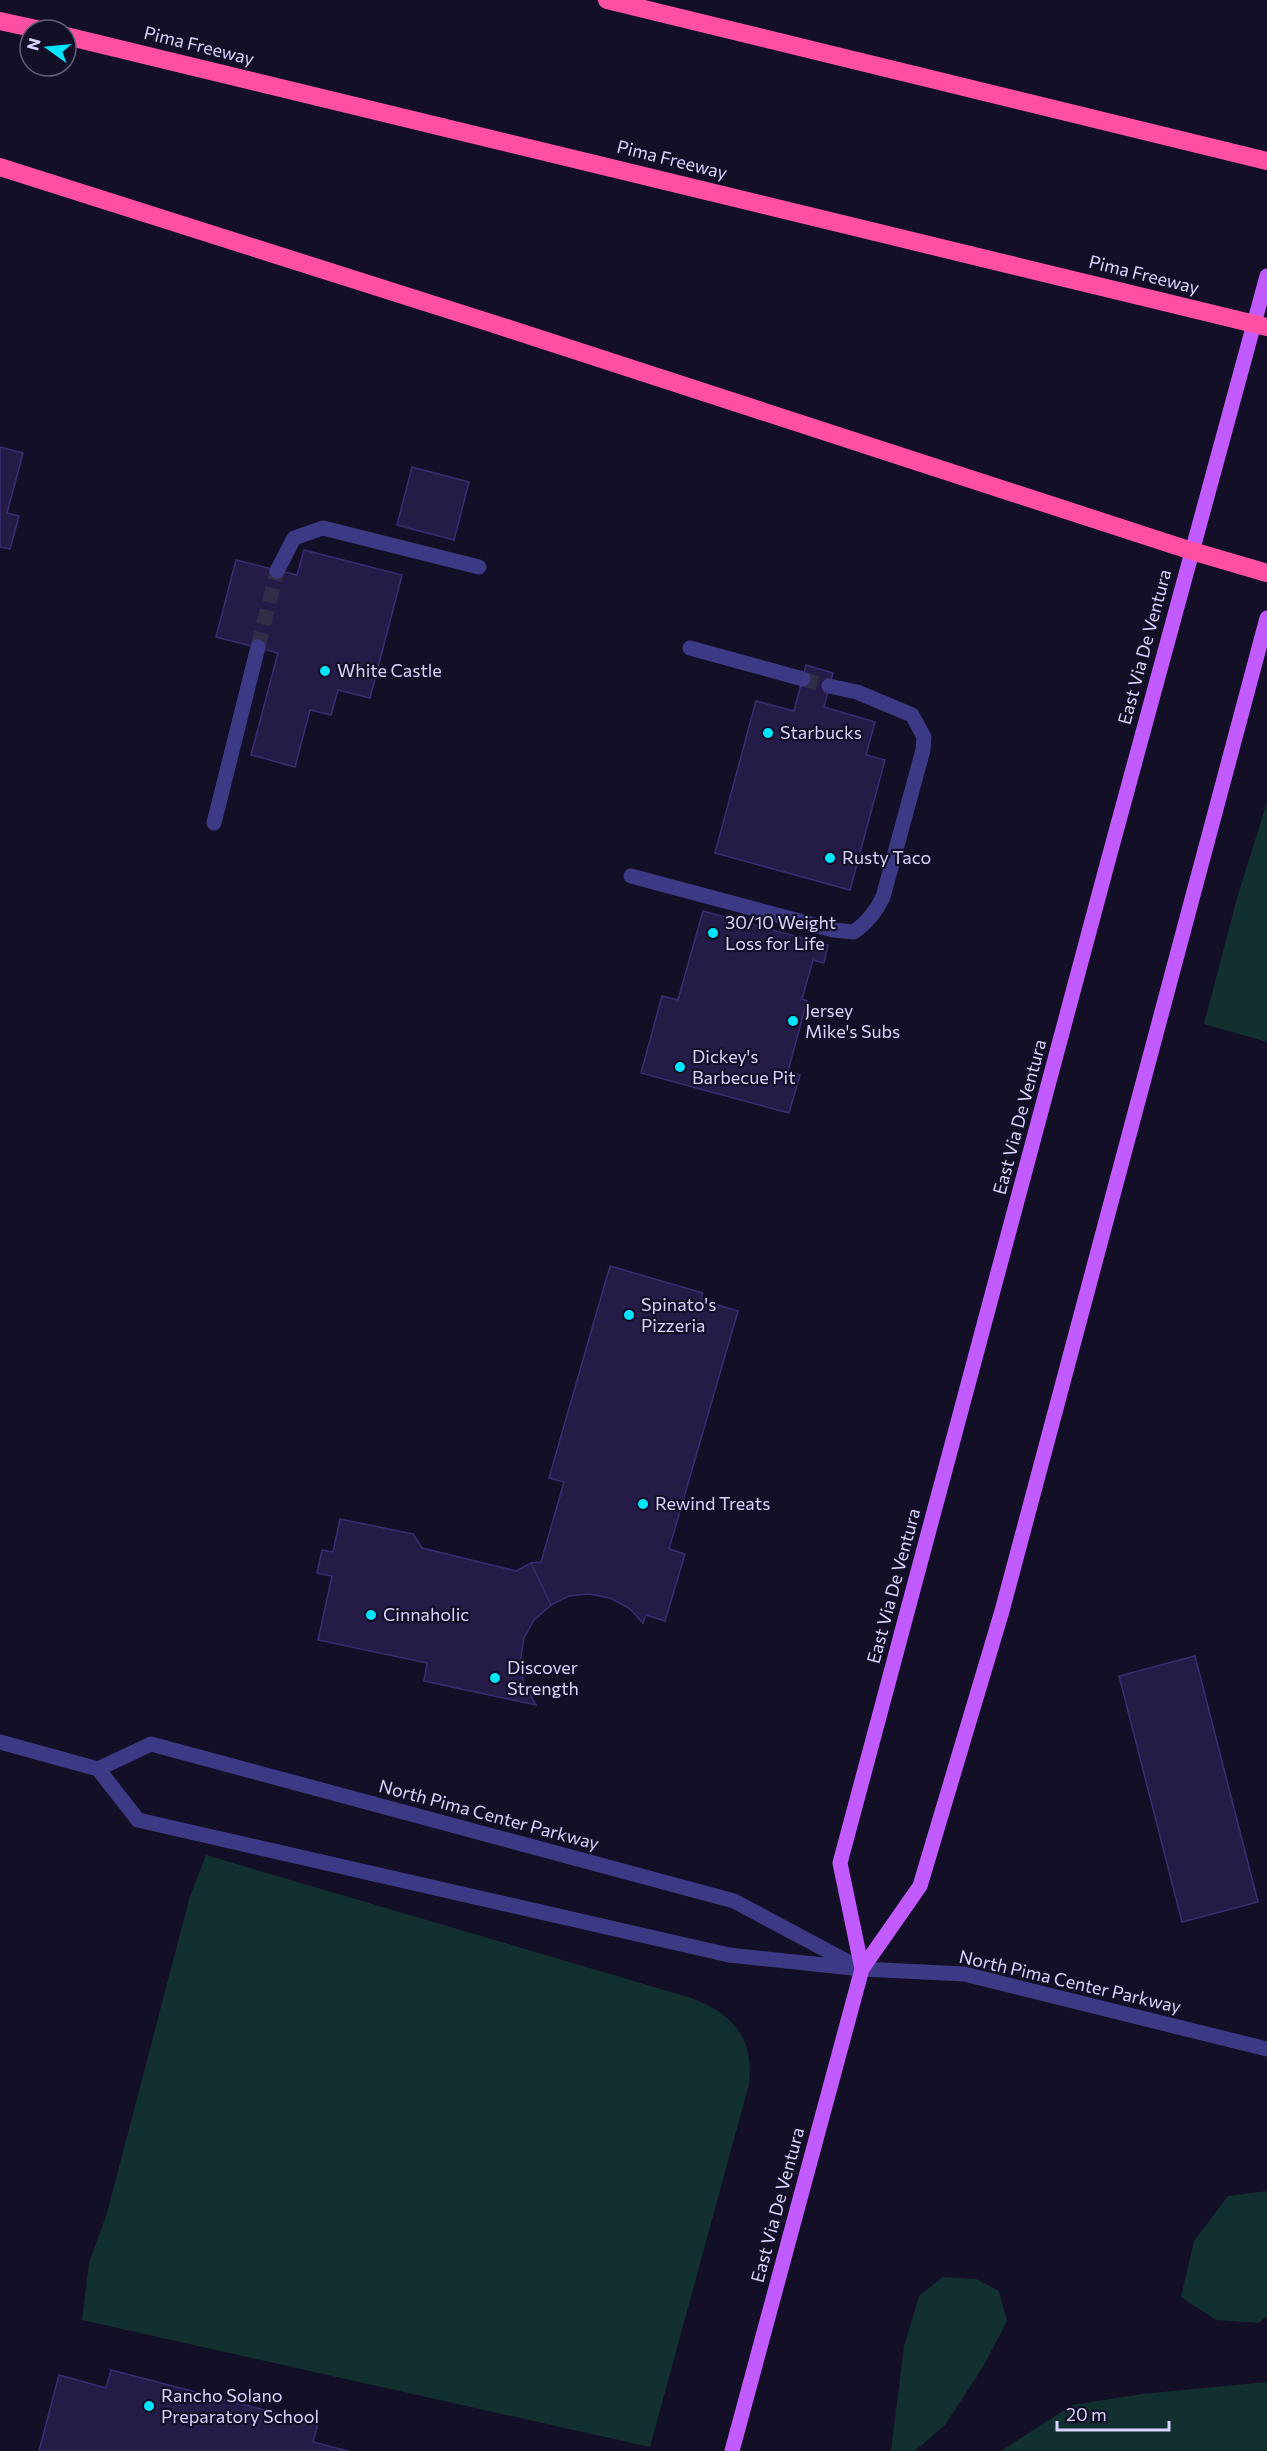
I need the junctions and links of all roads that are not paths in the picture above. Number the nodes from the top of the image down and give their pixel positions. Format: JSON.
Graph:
{"nodes":[{"id":1,"x":607,"y":0,"type":"edge"},
{"id":2,"x":0,"y":21,"type":"edge"},
{"id":3,"x":18,"y":25,"type":"edge"},
{"id":4,"x":78,"y":39,"type":"edge"},
{"id":5,"x":1267,"y":161,"type":"edge"},
{"id":6,"x":0,"y":167,"type":"edge"},
{"id":7,"x":1267,"y":276,"type":"edge"},
{"id":8,"x":1267,"y":327,"type":"edge"},
{"id":9,"x":1192,"y":551,"type":"junction"},
{"id":10,"x":479,"y":567,"type":"dead end"},
{"id":11,"x":277,"y":571,"type":"tunnel mouth"},
{"id":12,"x":1267,"y":573,"type":"edge"},
{"id":13,"x":1267,"y":618,"type":"edge"},
{"id":14,"x":258,"y":647,"type":"tunnel mouth"},
{"id":15,"x":690,"y":648,"type":"dead end"},
{"id":16,"x":803,"y":679,"type":"tunnel mouth"},
{"id":17,"x":829,"y":686,"type":"tunnel mouth"},
{"id":18,"x":214,"y":823,"type":"dead end"},
{"id":19,"x":631,"y":876,"type":"dead end"},
{"id":20,"x":0,"y":1742,"type":"edge"},
{"id":21,"x":98,"y":1769,"type":"junction"},
{"id":22,"x":862,"y":1969,"type":"junction"},
{"id":23,"x":1267,"y":2049,"type":"edge"},
{"id":24,"x":732,"y":2451,"type":"edge"}],
"edges":[{"from":1,"to":5,"type":"highway"},
{"from":2,"to":3,"type":"highway"},
{"from":4,"to":8,"type":"highway","name":"Pima Freeway","bridge":true},
{"from":6,"to":9,"type":"highway"},
{"from":7,"to":9,"type":"main road","name":"East Via De Ventura"},
{"from":9,"to":12,"type":"highway"},
{"from":9,"to":22,"type":"main road","name":"East Via De Ventura"},
{"from":10,"to":11,"type":"street"},
{"from":13,"to":22,"type":"main road","name":"East Via De Ventura"},
{"from":14,"to":18,"type":"street"},
{"from":15,"to":16,"type":"street"},
{"from":17,"to":19,"type":"street"},
{"from":20,"to":21,"type":"street"},
{"from":21,"to":22,"type":"street","name":"North Pima Center Parkway"},
{"from":21,"to":22,"type":"street","name":"North Pima Center Parkway"},
{"from":22,"to":23,"type":"street","name":"North Pima Center Parkway"},
{"from":22,"to":24,"type":"main road","name":"East Via De Ventura"}]}
